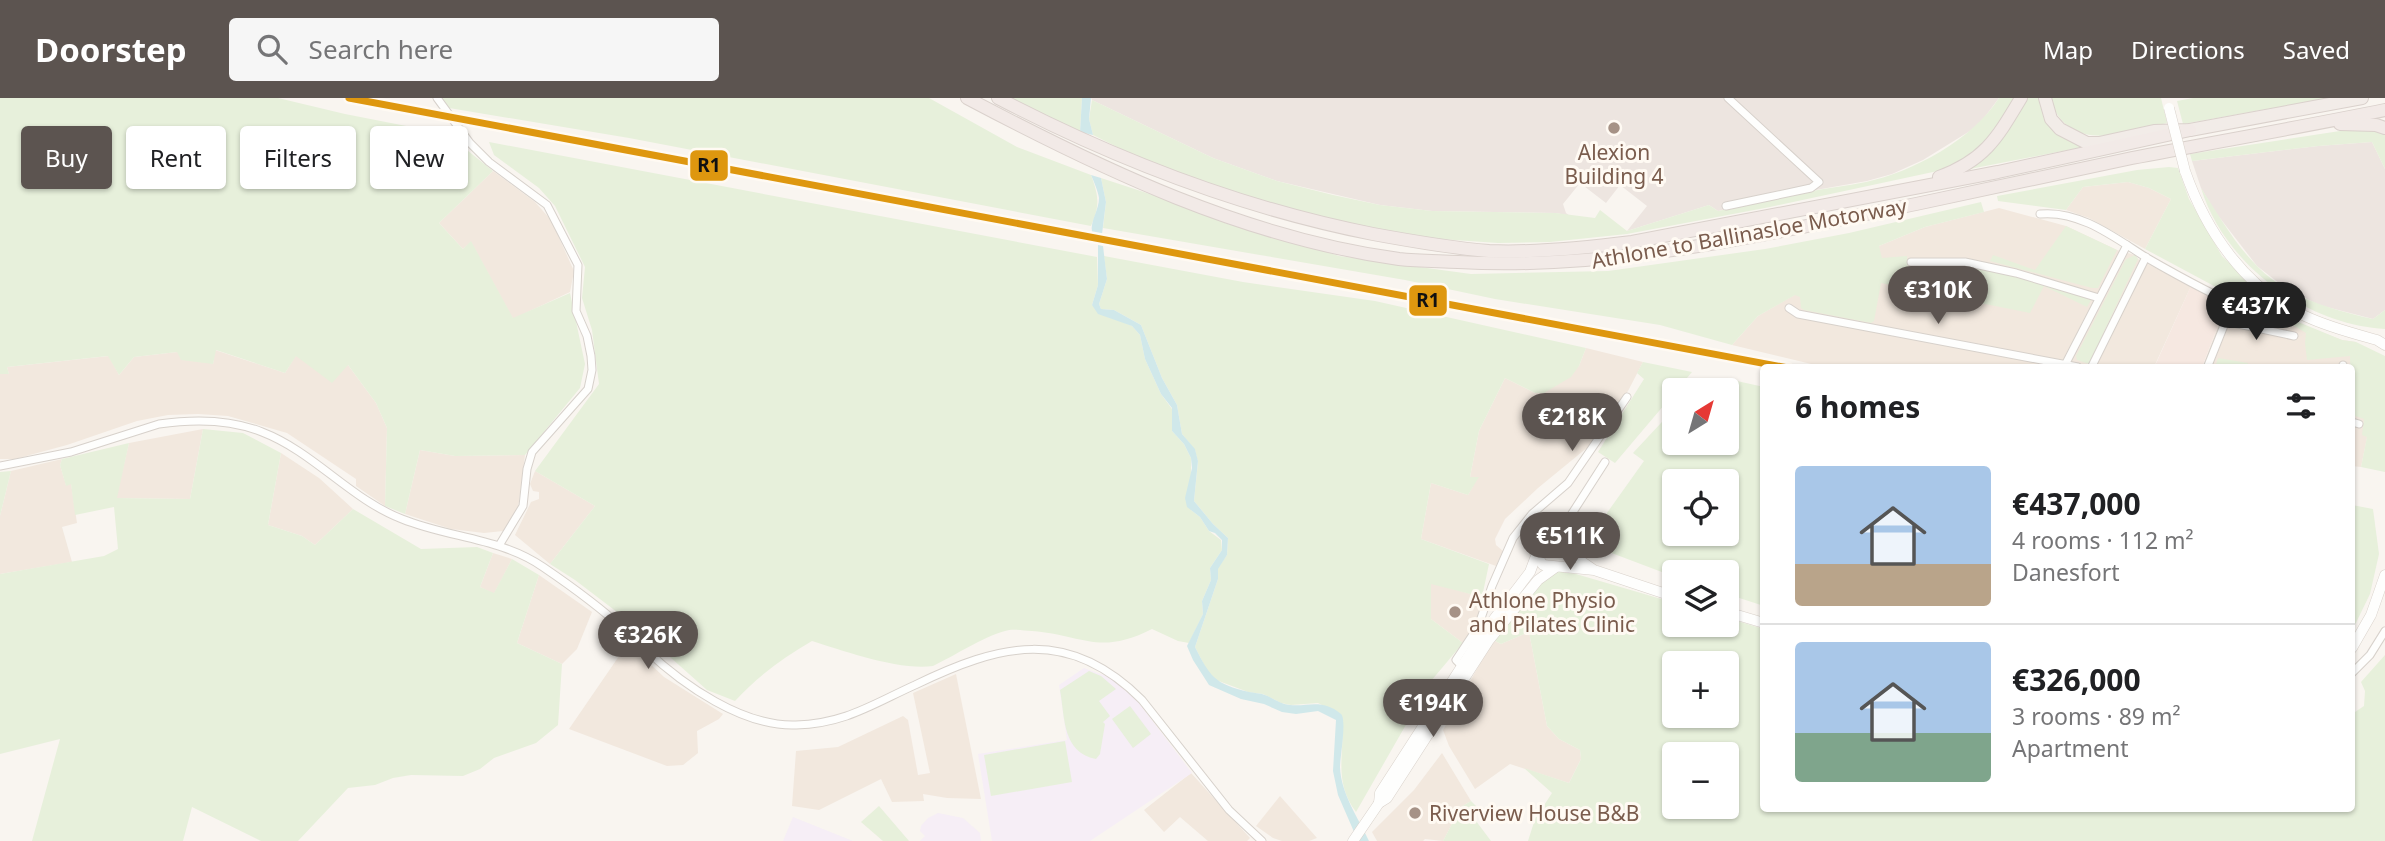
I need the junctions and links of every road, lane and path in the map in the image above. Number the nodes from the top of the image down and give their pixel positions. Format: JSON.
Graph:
{"nodes":[{"id":1,"x":437,"y":98,"type":"edge"},
{"id":2,"x":967,"y":98,"type":"edge"},
{"id":3,"x":998,"y":98,"type":"edge"},
{"id":4,"x":1728,"y":98,"type":"edge"},
{"id":5,"x":2021,"y":98,"type":"edge"},
{"id":6,"x":2045,"y":98,"type":"edge"},
{"id":7,"x":2362,"y":98,"type":"edge"},
{"id":8,"x":2167,"y":103,"type":"edge"},
{"id":9,"x":2385,"y":110,"type":"edge"},
{"id":10,"x":2322,"y":123,"type":"junction"},
{"id":11,"x":2385,"y":128,"type":"edge"},
{"id":12,"x":2190,"y":130,"type":"junction"},
{"id":13,"x":1906,"y":189,"type":"junction"},
{"id":14,"x":1726,"y":206,"type":"dead end"},
{"id":15,"x":2040,"y":214,"type":"dead end"},
{"id":16,"x":2127,"y":244,"type":"junction"},
{"id":17,"x":2146,"y":257,"type":"junction"},
{"id":18,"x":1911,"y":262,"type":"dead end"},
{"id":19,"x":2099,"y":298,"type":"junction"},
{"id":20,"x":2281,"y":302,"type":"junction"},
{"id":21,"x":2233,"y":303,"type":"junction"},
{"id":22,"x":1789,"y":308,"type":"dead end"},
{"id":23,"x":2224,"y":321,"type":"junction"},
{"id":24,"x":2294,"y":336,"type":"dead end"},
{"id":25,"x":2382,"y":341,"type":"edge"},
{"id":26,"x":2060,"y":364,"type":"edge"},
{"id":27,"x":2066,"y":364,"type":"edge"},
{"id":28,"x":2093,"y":364,"type":"edge"},
{"id":29,"x":2208,"y":364,"type":"edge"},
{"id":30,"x":1627,"y":397,"type":"dead end"},
{"id":31,"x":1584,"y":460,"type":"junction"},
{"id":32,"x":1605,"y":462,"type":"dead end"},
{"id":33,"x":0,"y":466,"type":"edge"},
{"id":34,"x":1598,"y":470,"type":"junction"},
{"id":35,"x":1571,"y":515,"type":"junction"},
{"id":36,"x":1551,"y":532,"type":"junction"},
{"id":37,"x":500,"y":544,"type":"junction"},
{"id":38,"x":1569,"y":545,"type":"junction"},
{"id":39,"x":1536,"y":556,"type":"junction"},
{"id":40,"x":1558,"y":566,"type":"junction"},
{"id":41,"x":1594,"y":570,"type":"junction"},
{"id":42,"x":2385,"y":575,"type":"edge"},
{"id":43,"x":1662,"y":593,"type":"edge"},
{"id":44,"x":1739,"y":616,"type":"edge"},
{"id":45,"x":1760,"y":622,"type":"edge"},
{"id":46,"x":2385,"y":631,"type":"edge"},
{"id":47,"x":2355,"y":643,"type":"edge"},
{"id":48,"x":1462,"y":666,"type":"junction"},
{"id":49,"x":2355,"y":670,"type":"edge"},
{"id":50,"x":1379,"y":803,"type":"junction"},
{"id":51,"x":1262,"y":841,"type":"edge"},
{"id":52,"x":1353,"y":841,"type":"edge"}],
"edges":[{"from":1,"to":37,"type":"street"},
{"from":2,"to":10,"type":"highway","name":"Athlone to Ballinasloe Motorway"},
{"from":3,"to":13,"type":"highway","name":"Athlone to Ballinasloe Motorway"},
{"from":4,"to":14,"type":"street"},
{"from":5,"to":13,"type":"highway"},
{"from":6,"to":12,"type":"highway"},
{"from":7,"to":12,"type":"highway"},
{"from":8,"to":20,"type":"main road","bridge":true},
{"from":9,"to":10,"type":"highway","name":"Athlone to Ballinasloe Motorway"},
{"from":10,"to":11,"type":"highway"},
{"from":12,"to":13,"type":"highway","name":"Athlone to Ballinasloe Motorway"},
{"from":15,"to":16,"type":"street"},
{"from":16,"to":17,"type":"street"},
{"from":16,"to":19,"type":"street"},
{"from":17,"to":21,"type":"street"},
{"from":17,"to":28,"type":"street"},
{"from":18,"to":19,"type":"street"},
{"from":19,"to":27,"type":"street"},
{"from":20,"to":21,"type":"street"},
{"from":20,"to":25,"type":"main road"},
{"from":21,"to":23,"type":"street"},
{"from":22,"to":26,"type":"street"},
{"from":23,"to":24,"type":"street"},
{"from":23,"to":29,"type":"street"},
{"from":30,"to":31,"type":"street"},
{"from":31,"to":34,"type":"street"},
{"from":31,"to":48,"type":"street"},
{"from":32,"to":34,"type":"street"},
{"from":33,"to":37,"type":"street"},
{"from":34,"to":35,"type":"street"},
{"from":35,"to":36,"type":"street"},
{"from":35,"to":38,"type":"street"},
{"from":36,"to":38,"type":"main road"},
{"from":36,"to":39,"type":"main road"},
{"from":37,"to":51,"type":"street"},
{"from":38,"to":40,"type":"main road"},
{"from":38,"to":41,"type":"main road"},
{"from":39,"to":40,"type":"main road"},
{"from":39,"to":48,"type":"main road"},
{"from":40,"to":41,"type":"main road"},
{"from":40,"to":50,"type":"main road"},
{"from":41,"to":43,"type":"main road"},
{"from":42,"to":47,"type":"main road"},
{"from":44,"to":45,"type":"main road"},
{"from":46,"to":49,"type":"street"},
{"from":48,"to":50,"type":"main road"},
{"from":50,"to":52,"type":"main road"}]}
